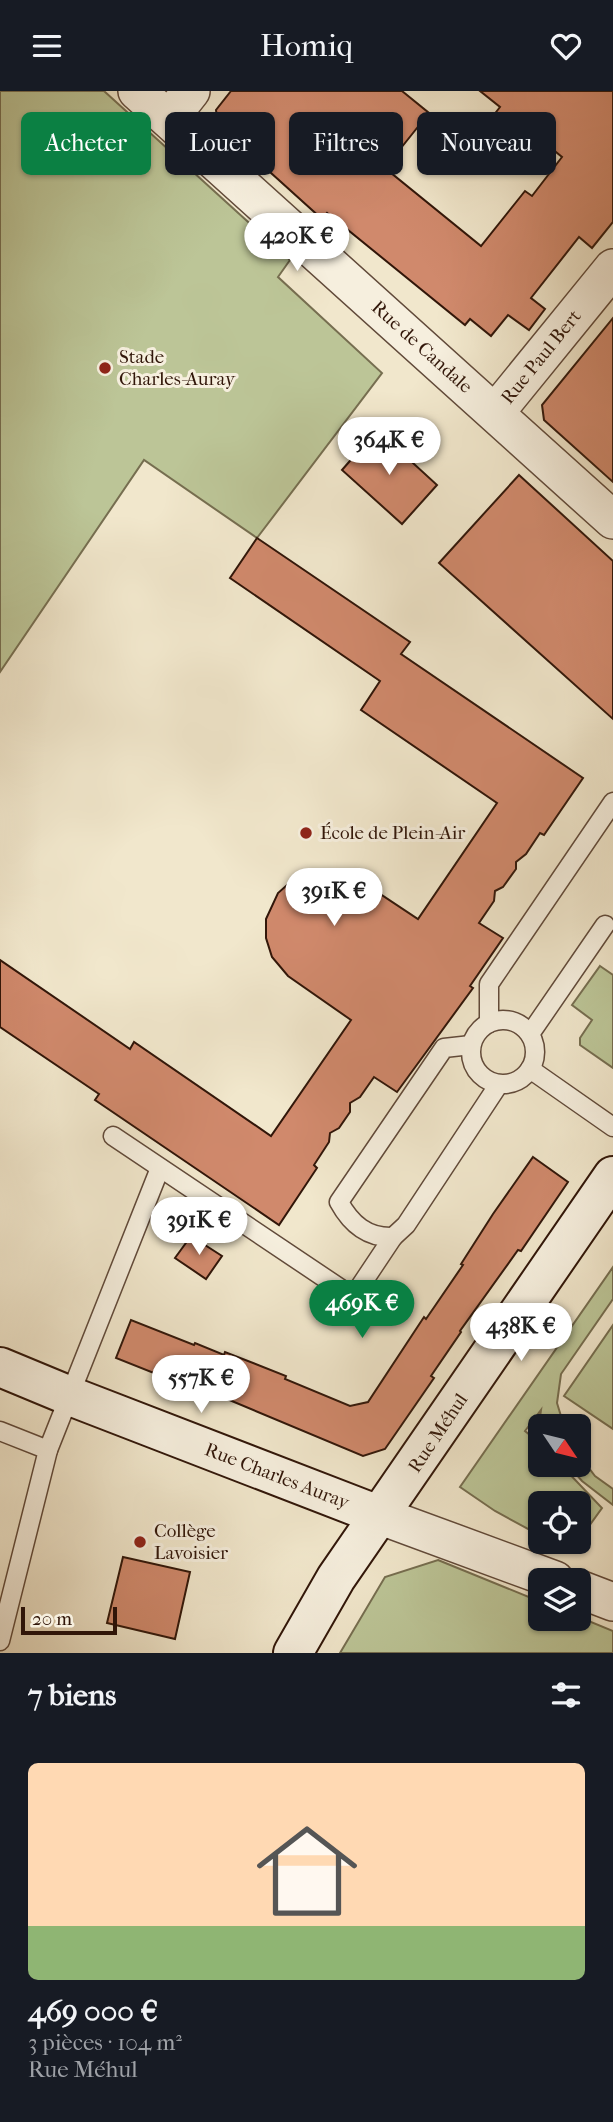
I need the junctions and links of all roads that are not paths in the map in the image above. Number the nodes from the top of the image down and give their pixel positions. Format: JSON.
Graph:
{"nodes":[{"id":1,"x":137,"y":91,"type":"edge"},
{"id":2,"x":191,"y":91,"type":"edge"},
{"id":3,"x":174,"y":112,"type":"edge"},
{"id":4,"x":165,"y":116,"type":"edge"},
{"id":5,"x":231,"y":175,"type":"edge"},
{"id":6,"x":613,"y":268,"type":"edge"},
{"id":7,"x":495,"y":413,"type":"junction"},
{"id":8,"x":613,"y":520,"type":"edge"},
{"id":9,"x":613,"y":802,"type":"edge"},
{"id":10,"x":605,"y":925,"type":"dead end"},
{"id":11,"x":489,"y":1023,"type":"junction"},
{"id":12,"x":530,"y":1034,"type":"junction"},
{"id":13,"x":471,"y":1045,"type":"junction"},
{"id":14,"x":530,"y":1069,"type":"junction"},
{"id":15,"x":499,"y":1084,"type":"junction"},
{"id":16,"x":613,"y":1127,"type":"edge"},
{"id":17,"x":113,"y":1136,"type":"dead end"},
{"id":18,"x":160,"y":1168,"type":"junction"},
{"id":19,"x":613,"y":1176,"type":"edge"},
{"id":20,"x":393,"y":1237,"type":"junction"},
{"id":21,"x":0,"y":1367,"type":"edge"},
{"id":22,"x":70,"y":1396,"type":"junction"},
{"id":23,"x":0,"y":1431,"type":"edge"},
{"id":24,"x":48,"y":1450,"type":"junction"},
{"id":25,"x":381,"y":1516,"type":"junction"},
{"id":26,"x":528,"y":1570,"type":"edge"},
{"id":27,"x":591,"y":1594,"type":"edge"},
{"id":28,"x":613,"y":1602,"type":"edge"},
{"id":29,"x":0,"y":1641,"type":"edge"},
{"id":30,"x":0,"y":1651,"type":"edge"},
{"id":31,"x":6,"y":1653,"type":"edge"},
{"id":32,"x":293,"y":1653,"type":"edge"}],
"edges":[{"from":1,"to":4,"type":"street","name":"Rue de Candale"},
{"from":2,"to":3,"type":"street"},
{"from":5,"to":7,"type":"street","name":"Rue de Candale"},
{"from":6,"to":7,"type":"street","name":"Rue Paul Bert"},
{"from":7,"to":8,"type":"street","name":"Rue de Candale"},
{"from":9,"to":11,"type":"lane"},
{"from":10,"to":12,"type":"lane"},
{"from":11,"to":12,"type":"lane"},
{"from":11,"to":13,"type":"lane"},
{"from":12,"to":14,"type":"lane"},
{"from":13,"to":15,"type":"lane"},
{"from":13,"to":20,"type":"lane"},
{"from":14,"to":15,"type":"lane"},
{"from":14,"to":16,"type":"lane"},
{"from":15,"to":20,"type":"lane"},
{"from":17,"to":18,"type":"lane"},
{"from":18,"to":20,"type":"lane"},
{"from":18,"to":22,"type":"lane"},
{"from":19,"to":25,"type":"street","name":"Rue Méhul"},
{"from":21,"to":22,"type":"street","name":"Rue Charles Auray"},
{"from":22,"to":24,"type":"lane"},
{"from":22,"to":25,"type":"street","name":"Rue Charles Auray"},
{"from":23,"to":24,"type":"lane"},
{"from":24,"to":29,"type":"lane"},
{"from":25,"to":26,"type":"street","name":"Rue Charles Auray"},
{"from":25,"to":32,"type":"street","name":"Rue Méhul"},
{"from":27,"to":28,"type":"street"},
{"from":30,"to":31,"type":"lane"}]}
